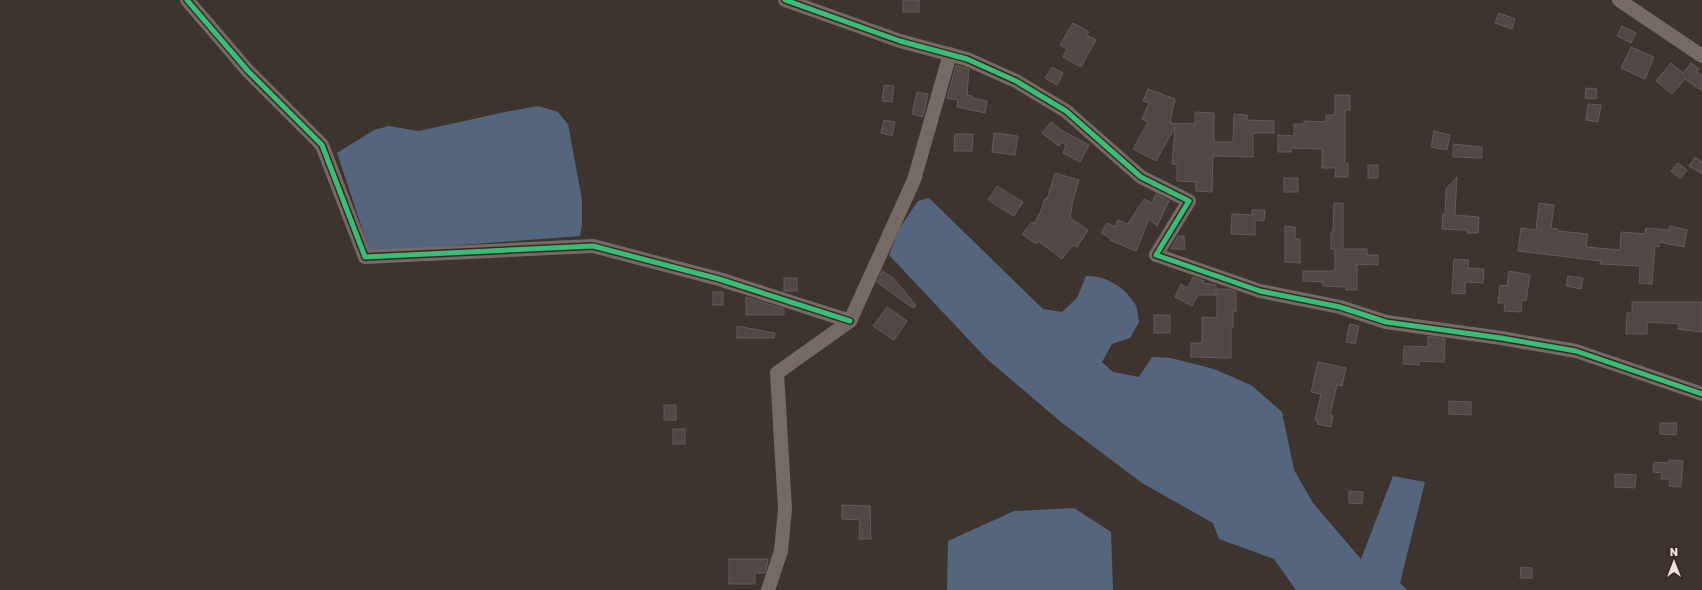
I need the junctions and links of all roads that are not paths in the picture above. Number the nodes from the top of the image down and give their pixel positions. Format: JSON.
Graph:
{"nodes":[{"id":1,"x":187,"y":0,"type":"edge"},
{"id":2,"x":786,"y":0,"type":"edge"},
{"id":3,"x":1619,"y":0,"type":"edge"},
{"id":4,"x":950,"y":54,"type":"junction"},
{"id":5,"x":1702,"y":56,"type":"edge"},
{"id":6,"x":850,"y":320,"type":"junction"},
{"id":7,"x":1702,"y":394,"type":"edge"},
{"id":8,"x":768,"y":590,"type":"edge"}],
"edges":[{"from":1,"to":6,"type":"street"},
{"from":2,"to":4,"type":"street"},
{"from":3,"to":5,"type":"street"},
{"from":4,"to":6,"type":"street"},
{"from":4,"to":7,"type":"street"},
{"from":6,"to":8,"type":"street"}]}
